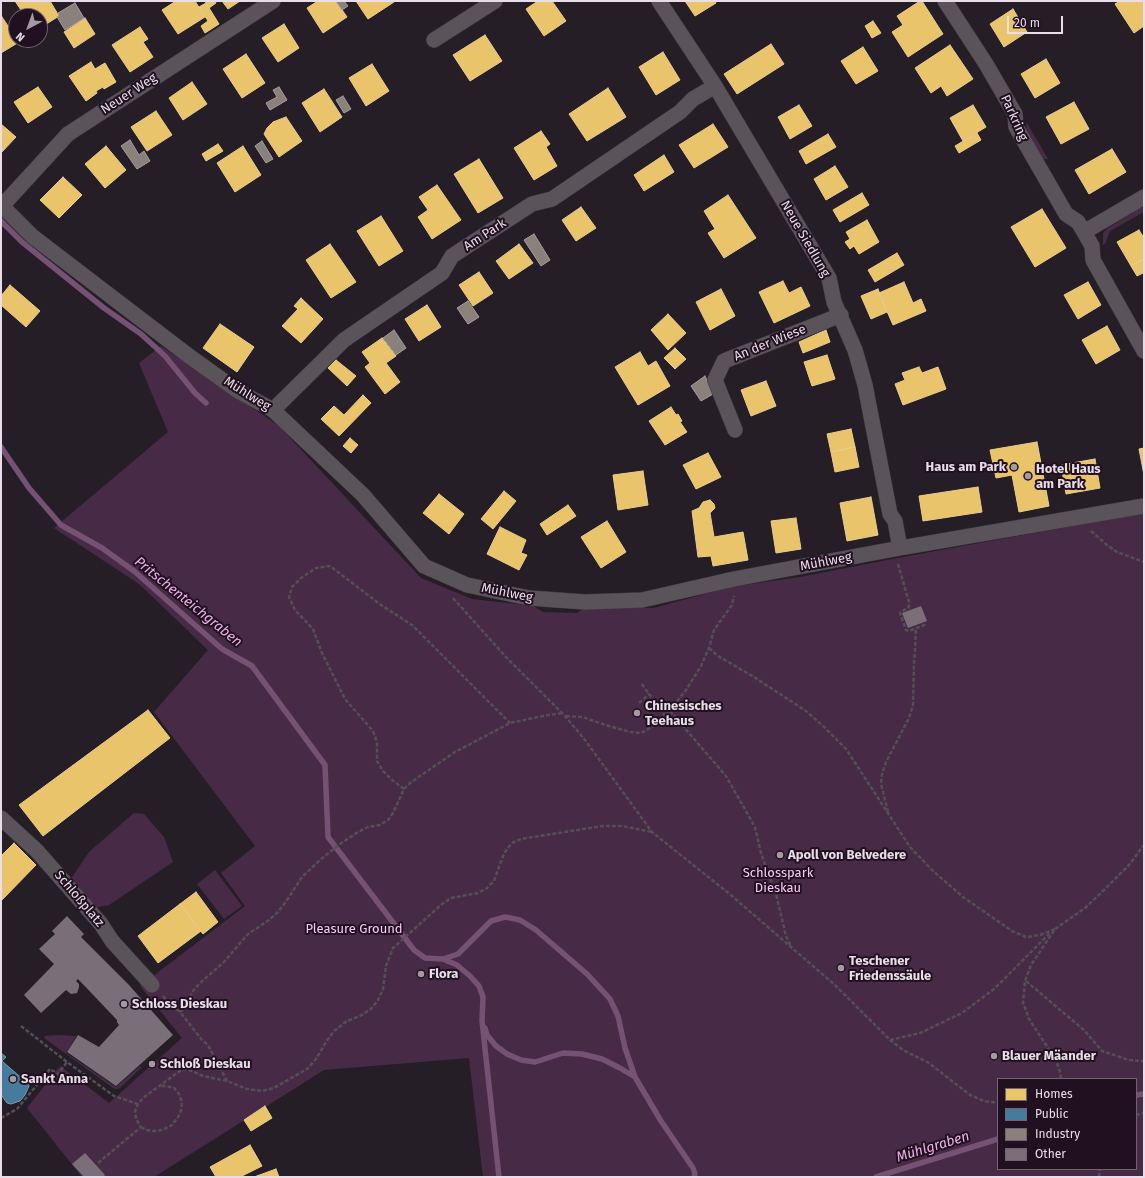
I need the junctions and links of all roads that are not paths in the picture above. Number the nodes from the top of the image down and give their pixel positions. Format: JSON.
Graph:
{"nodes":[{"id":1,"x":273,"y":1,"type":"edge"},
{"id":2,"x":494,"y":1,"type":"edge"},
{"id":3,"x":659,"y":1,"type":"edge"},
{"id":4,"x":945,"y":1,"type":"edge"},
{"id":5,"x":434,"y":40,"type":"dead end"},
{"id":6,"x":716,"y":86,"type":"junction"},
{"id":7,"x":1144,"y":197,"type":"edge"},
{"id":8,"x":2,"y":206,"type":"edge"},
{"id":9,"x":1084,"y":232,"type":"junction"},
{"id":10,"x":840,"y":315,"type":"junction"},
{"id":11,"x":1144,"y":351,"type":"edge"},
{"id":12,"x":273,"y":410,"type":"junction"},
{"id":13,"x":735,"y":430,"type":"dead end"},
{"id":14,"x":1144,"y":506,"type":"edge"},
{"id":15,"x":900,"y":548,"type":"junction"},
{"id":16,"x":1,"y":818,"type":"edge"},
{"id":17,"x":152,"y":985,"type":"road end"}],
"edges":[{"from":1,"to":8,"type":"street","name":"Neuer Weg"},
{"from":2,"to":5,"type":"street"},
{"from":3,"to":6,"type":"street","name":"Neue Siedlung"},
{"from":4,"to":9,"type":"street","name":"Parkring"},
{"from":6,"to":10,"type":"street","name":"Neue Siedlung"},
{"from":6,"to":12,"type":"street","name":"Am Park"},
{"from":7,"to":9,"type":"street"},
{"from":8,"to":12,"type":"street","name":"Mühlweg"},
{"from":9,"to":11,"type":"street","name":"Parkring"},
{"from":10,"to":13,"type":"street","name":"An der Wiese"},
{"from":10,"to":15,"type":"street","name":"Neue Siedlung"},
{"from":12,"to":15,"type":"street","name":"Mühlweg"},
{"from":14,"to":15,"type":"street","name":"Mühlweg"},
{"from":16,"to":17,"type":"street","name":"Schloßplatz"}]}
